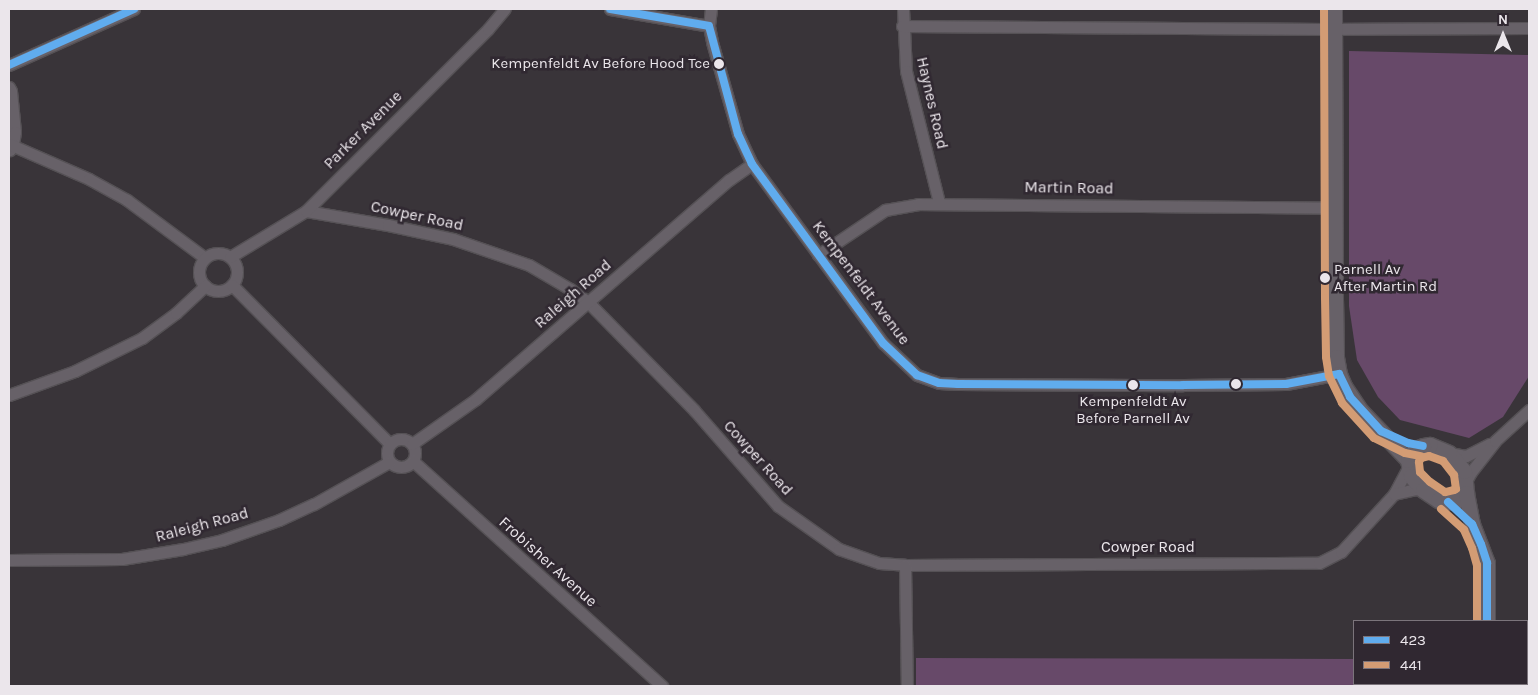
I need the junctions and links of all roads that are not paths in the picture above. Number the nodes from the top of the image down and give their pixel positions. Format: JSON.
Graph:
{"nodes":[{"id":1,"x":134,"y":9,"type":"edge"},
{"id":2,"x":505,"y":9,"type":"edge"},
{"id":3,"x":610,"y":9,"type":"edge"},
{"id":4,"x":711,"y":9,"type":"edge"},
{"id":5,"x":902,"y":9,"type":"edge"},
{"id":6,"x":1334,"y":9,"type":"edge"},
{"id":7,"x":709,"y":26,"type":"junction"},
{"id":8,"x":902,"y":26,"type":"junction"},
{"id":9,"x":1529,"y":28,"type":"edge"},
{"id":10,"x":1334,"y":29,"type":"junction"},
{"id":11,"x":9,"y":65,"type":"edge"},
{"id":12,"x":9,"y":87,"type":"edge"},
{"id":13,"x":10,"y":147,"type":"edge"},
{"id":14,"x":752,"y":164,"type":"junction"},
{"id":15,"x":939,"y":202,"type":"junction"},
{"id":16,"x":1335,"y":208,"type":"junction"},
{"id":17,"x":306,"y":211,"type":"junction"},
{"id":18,"x":818,"y":255,"type":"junction"},
{"id":19,"x":230,"y":257,"type":"junction"},
{"id":20,"x":205,"y":258,"type":"junction"},
{"id":21,"x":232,"y":285,"type":"junction"},
{"id":22,"x":205,"y":286,"type":"junction"},
{"id":23,"x":588,"y":302,"type":"junction"},
{"id":24,"x":1340,"y":374,"type":"junction"},
{"id":25,"x":9,"y":395,"type":"edge"},
{"id":26,"x":1529,"y":410,"type":"edge"},
{"id":27,"x":1381,"y":431,"type":"junction"},
{"id":28,"x":1495,"y":441,"type":"junction"},
{"id":29,"x":390,"y":444,"type":"junction"},
{"id":30,"x":412,"y":444,"type":"junction"},
{"id":31,"x":1423,"y":446,"type":"junction"},
{"id":32,"x":1449,"y":453,"type":"junction"},
{"id":33,"x":413,"y":461,"type":"junction"},
{"id":34,"x":389,"y":462,"type":"junction"},
{"id":35,"x":1408,"y":464,"type":"junction"},
{"id":36,"x":1466,"y":487,"type":"junction"},
{"id":37,"x":1423,"y":490,"type":"junction"},
{"id":38,"x":1394,"y":494,"type":"junction"},
{"id":39,"x":1448,"y":502,"type":"junction"},
{"id":40,"x":1472,"y":524,"type":"junction"},
{"id":41,"x":9,"y":560,"type":"edge"},
{"id":42,"x":905,"y":564,"type":"junction"},
{"id":43,"x":1487,"y":620,"type":"edge"},
{"id":44,"x":662,"y":686,"type":"edge"},
{"id":45,"x":907,"y":686,"type":"edge"}],
"edges":[{"from":1,"to":11,"type":"street"},
{"from":2,"to":17,"type":"street","name":"Parker Avenue"},
{"from":3,"to":7,"type":"street"},
{"from":4,"to":7,"type":"street","name":"Kempenfeldt Avenue"},
{"from":5,"to":8,"type":"street","name":"Haynes Road"},
{"from":6,"to":10,"type":"street"},
{"from":7,"to":14,"type":"street","name":"Kempenfeldt Avenue"},
{"from":8,"to":10,"type":"street"},
{"from":8,"to":15,"type":"street","name":"Haynes Road"},
{"from":9,"to":10,"type":"street"},
{"from":10,"to":16,"type":"street"},
{"from":12,"to":13,"type":"street"},
{"from":13,"to":20,"type":"street"},
{"from":14,"to":18,"type":"street","name":"Kempenfeldt Avenue"},
{"from":14,"to":23,"type":"street","name":"Raleigh Road"},
{"from":15,"to":16,"type":"street","name":"Martin Road"},
{"from":15,"to":18,"type":"street","name":"Martin Road"},
{"from":16,"to":24,"type":"street"},
{"from":17,"to":19,"type":"street","name":"Parker Avenue"},
{"from":17,"to":23,"type":"street","name":"Cowper Road"},
{"from":18,"to":24,"type":"street","name":"Kempenfeldt Avenue"},
{"from":19,"to":20,"type":"street"},
{"from":19,"to":21,"type":"street"},
{"from":20,"to":22,"type":"street"},
{"from":21,"to":22,"type":"street"},
{"from":21,"to":29,"type":"street"},
{"from":22,"to":25,"type":"street"},
{"from":23,"to":30,"type":"street","name":"Raleigh Road"},
{"from":23,"to":42,"type":"street","name":"Cowper Road"},
{"from":24,"to":27,"type":"street"},
{"from":26,"to":28,"type":"street"},
{"from":27,"to":31,"type":"street"},
{"from":27,"to":35,"type":"street"},
{"from":28,"to":32,"type":"street"},
{"from":28,"to":36,"type":"street"},
{"from":29,"to":30,"type":"street"},
{"from":29,"to":34,"type":"street"},
{"from":30,"to":33,"type":"street"},
{"from":31,"to":32,"type":"street"},
{"from":31,"to":35,"type":"street"},
{"from":32,"to":36,"type":"street"},
{"from":33,"to":34,"type":"street"},
{"from":33,"to":44,"type":"street","name":"Frobisher Avenue"},
{"from":34,"to":41,"type":"street","name":"Raleigh Road"},
{"from":35,"to":37,"type":"street"},
{"from":35,"to":38,"type":"street","name":"Cowper Road"},
{"from":36,"to":39,"type":"street"},
{"from":36,"to":40,"type":"street"},
{"from":37,"to":38,"type":"street"},
{"from":37,"to":39,"type":"street"},
{"from":38,"to":42,"type":"street","name":"Cowper Road"},
{"from":39,"to":40,"type":"street"},
{"from":40,"to":43,"type":"street"},
{"from":42,"to":45,"type":"street"}]}
